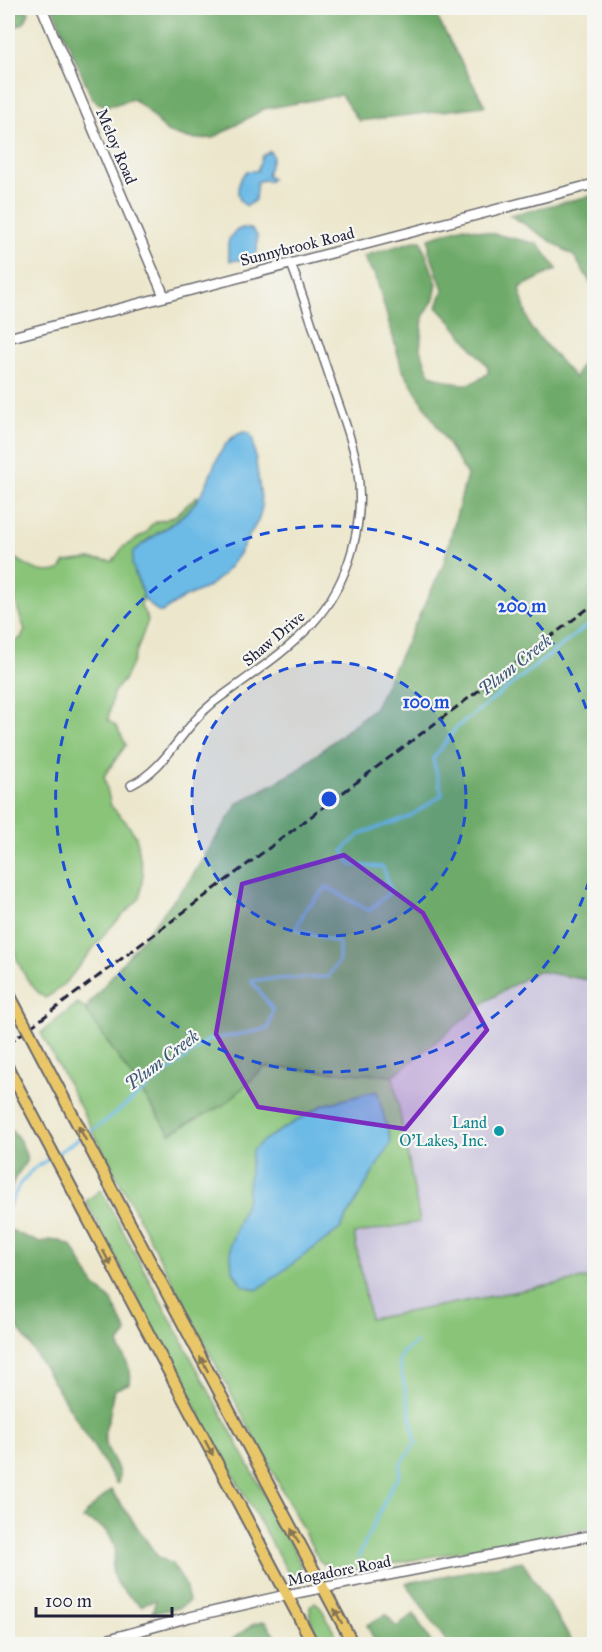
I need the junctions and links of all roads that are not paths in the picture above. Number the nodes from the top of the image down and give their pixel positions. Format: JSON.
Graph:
{"nodes":[{"id":1,"x":42,"y":8,"type":"edge"},
{"id":2,"x":594,"y":184,"type":"edge"},
{"id":3,"x":291,"y":264,"type":"junction"},
{"id":4,"x":165,"y":296,"type":"junction"},
{"id":5,"x":8,"y":338,"type":"edge"},
{"id":6,"x":131,"y":785,"type":"dead end"},
{"id":7,"x":8,"y":992,"type":"edge"},
{"id":8,"x":8,"y":1068,"type":"edge"},
{"id":9,"x":594,"y":1535,"type":"edge"},
{"id":10,"x":323,"y":1588,"type":"junction"},
{"id":11,"x":286,"y":1595,"type":"junction"},
{"id":12,"x":91,"y":1644,"type":"edge"},
{"id":13,"x":313,"y":1644,"type":"edge"},
{"id":14,"x":353,"y":1644,"type":"edge"}],
"edges":[{"from":1,"to":4,"type":"street","name":"Meloy Road"},
{"from":2,"to":3,"type":"street","name":"Sunnybrook Road"},
{"from":3,"to":4,"type":"street","name":"Sunnybrook Road"},
{"from":3,"to":6,"type":"street","name":"Shaw Drive"},
{"from":4,"to":5,"type":"street","name":"Sunnybrook Road"},
{"from":10,"to":7,"type":"main road","one_way":true,"bridge":true},
{"from":8,"to":11,"type":"main road","one_way":true},
{"from":9,"to":10,"type":"street","name":"Mogadore Road"},
{"from":10,"to":11,"type":"street","name":"Mogadore Road"},
{"from":14,"to":10,"type":"main road","one_way":true},
{"from":11,"to":12,"type":"street","name":"Mogadore Road"},
{"from":11,"to":13,"type":"main road"}]}
